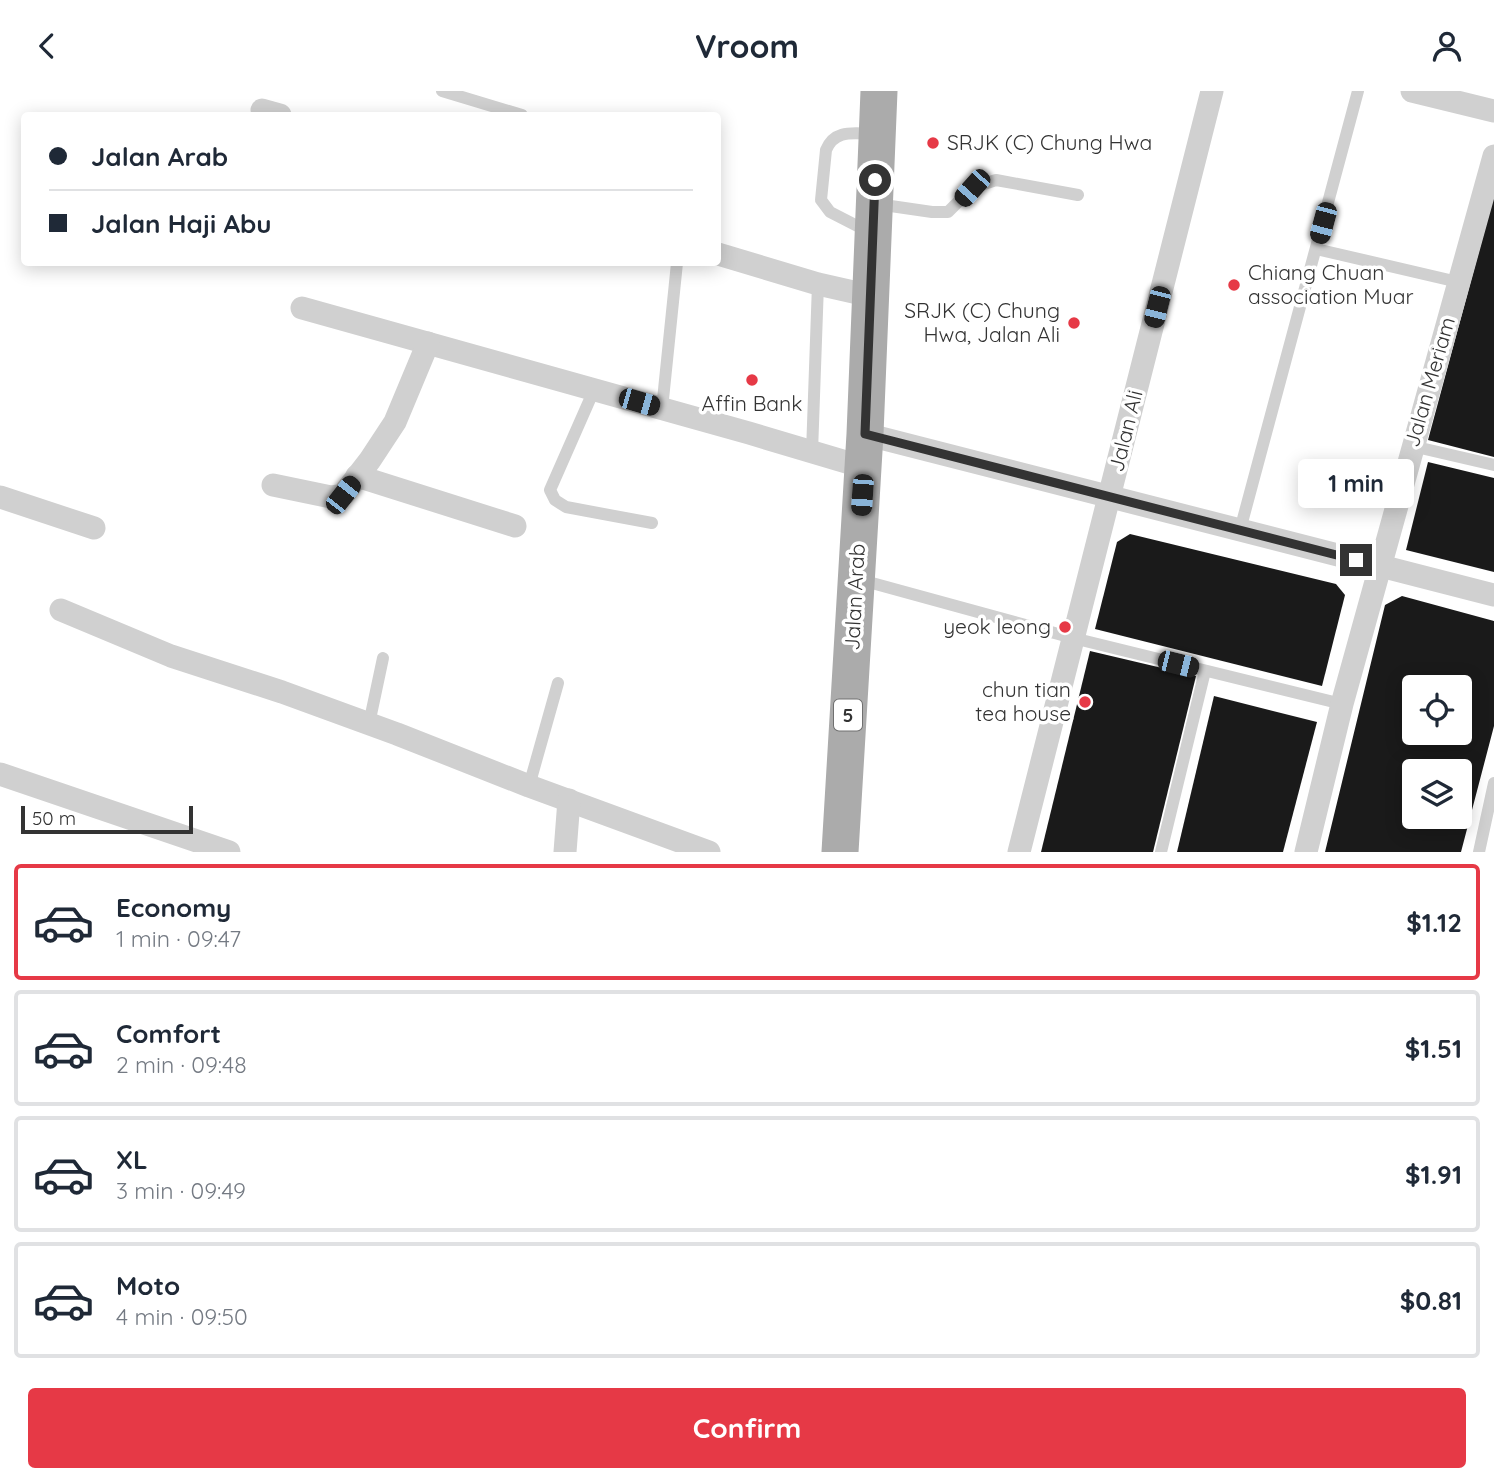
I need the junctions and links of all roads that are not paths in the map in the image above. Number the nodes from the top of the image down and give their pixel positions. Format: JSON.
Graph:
{"nodes":[{"id":1,"x":442,"y":91,"type":"edge"},
{"id":2,"x":879,"y":91,"type":"edge"},
{"id":3,"x":1212,"y":91,"type":"edge"},
{"id":4,"x":1358,"y":91,"type":"edge"},
{"id":5,"x":1412,"y":91,"type":"edge"},
{"id":6,"x":1494,"y":111,"type":"edge"},
{"id":7,"x":512,"y":112,"type":"edge"},
{"id":8,"x":877,"y":134,"type":"junction"},
{"id":9,"x":1494,"y":156,"type":"edge"},
{"id":10,"x":1078,"y":195,"type":"dead end"},
{"id":11,"x":873,"y":219,"type":"junction"},
{"id":12,"x":1316,"y":249,"type":"junction"},
{"id":13,"x":721,"y":255,"type":"edge"},
{"id":14,"x":677,"y":266,"type":"edge"},
{"id":15,"x":1458,"y":282,"type":"junction"},
{"id":16,"x":818,"y":284,"type":"junction"},
{"id":17,"x":871,"y":296,"type":"junction"},
{"id":18,"x":302,"y":308,"type":"dead end"},
{"id":19,"x":428,"y":343,"type":"junction"},
{"id":20,"x":594,"y":390,"type":"junction"},
{"id":21,"x":662,"y":409,"type":"junction"},
{"id":22,"x":1412,"y":446,"type":"junction"},
{"id":23,"x":864,"y":451,"type":"junction"},
{"id":24,"x":812,"y":452,"type":"junction"},
{"id":25,"x":1494,"y":465,"type":"edge"},
{"id":26,"x":357,"y":477,"type":"junction"},
{"id":27,"x":273,"y":485,"type":"dead end"},
{"id":28,"x":0,"y":497,"type":"edge"},
{"id":29,"x":1109,"y":497,"type":"junction"},
{"id":30,"x":652,"y":523,"type":"dead end"},
{"id":31,"x":515,"y":526,"type":"dead end"},
{"id":32,"x":94,"y":529,"type":"dead end"},
{"id":33,"x":1240,"y":530,"type":"junction"},
{"id":34,"x":1380,"y":566,"type":"junction"},
{"id":35,"x":856,"y":579,"type":"junction"},
{"id":36,"x":1494,"y":595,"type":"edge"},
{"id":37,"x":61,"y":610,"type":"dead end"},
{"id":38,"x":1073,"y":638,"type":"junction"},
{"id":39,"x":383,"y":659,"type":"dead end"},
{"id":40,"x":1205,"y":671,"type":"junction"},
{"id":41,"x":558,"y":683,"type":"dead end"},
{"id":42,"x":1342,"y":704,"type":"junction"},
{"id":43,"x":369,"y":724,"type":"junction"},
{"id":44,"x":0,"y":773,"type":"edge"},
{"id":45,"x":1494,"y":783,"type":"edge"},
{"id":46,"x":529,"y":786,"type":"junction"},
{"id":47,"x":569,"y":800,"type":"junction"},
{"id":48,"x":229,"y":852,"type":"edge"},
{"id":49,"x":565,"y":852,"type":"edge"},
{"id":50,"x":709,"y":852,"type":"edge"},
{"id":51,"x":840,"y":852,"type":"edge"},
{"id":52,"x":1019,"y":852,"type":"edge"},
{"id":53,"x":1161,"y":852,"type":"edge"},
{"id":54,"x":1306,"y":852,"type":"edge"},
{"id":55,"x":1479,"y":852,"type":"edge"}],
"edges":[{"from":1,"to":7,"type":"lane"},
{"from":2,"to":8,"type":"main road","name":"Jalan Arab","number":"5"},
{"from":3,"to":29,"type":"street","name":"Jalan Ali"},
{"from":4,"to":12,"type":"lane"},
{"from":5,"to":6,"type":"street"},
{"from":8,"to":11,"type":"main road","name":"Jalan Arab","number":"5"},
{"from":8,"to":11,"type":"lane"},
{"from":9,"to":15,"type":"street","name":"Jalan Meriam"},
{"from":10,"to":11,"type":"lane"},
{"from":11,"to":17,"type":"main road","name":"Jalan Arab","number":"5"},
{"from":12,"to":15,"type":"lane"},
{"from":12,"to":33,"type":"lane"},
{"from":13,"to":16,"type":"street"},
{"from":14,"to":21,"type":"lane"},
{"from":15,"to":22,"type":"street","name":"Jalan Meriam"},
{"from":16,"to":17,"type":"street"},
{"from":16,"to":24,"type":"lane"},
{"from":17,"to":23,"type":"main road","name":"Jalan Arab","number":"5"},
{"from":18,"to":19,"type":"street"},
{"from":19,"to":20,"type":"street"},
{"from":19,"to":26,"type":"street"},
{"from":20,"to":21,"type":"street"},
{"from":20,"to":30,"type":"lane"},
{"from":21,"to":24,"type":"street"},
{"from":22,"to":25,"type":"lane"},
{"from":22,"to":34,"type":"street","name":"Jalan Meriam"},
{"from":23,"to":24,"type":"street"},
{"from":23,"to":29,"type":"street"},
{"from":23,"to":35,"type":"main road","name":"Jalan Arab","number":"5"},
{"from":26,"to":27,"type":"street"},
{"from":26,"to":31,"type":"street"},
{"from":28,"to":32,"type":"street"},
{"from":29,"to":33,"type":"street"},
{"from":29,"to":38,"type":"street","name":"Jalan Ali"},
{"from":33,"to":34,"type":"street"},
{"from":34,"to":36,"type":"street"},
{"from":34,"to":42,"type":"street","name":"Jalan Meriam"},
{"from":35,"to":38,"type":"lane"},
{"from":35,"to":51,"type":"main road","name":"Jalan Arab","number":"5"},
{"from":37,"to":43,"type":"street"},
{"from":38,"to":40,"type":"lane"},
{"from":38,"to":52,"type":"street","name":"Jalan Ali"},
{"from":39,"to":43,"type":"lane"},
{"from":40,"to":42,"type":"lane"},
{"from":40,"to":53,"type":"lane"},
{"from":41,"to":46,"type":"lane"},
{"from":42,"to":54,"type":"street","name":"Jalan Meriam"},
{"from":43,"to":46,"type":"street"},
{"from":44,"to":48,"type":"street"},
{"from":45,"to":55,"type":"lane"},
{"from":46,"to":47,"type":"street"},
{"from":47,"to":49,"type":"street"},
{"from":47,"to":50,"type":"street"}]}
